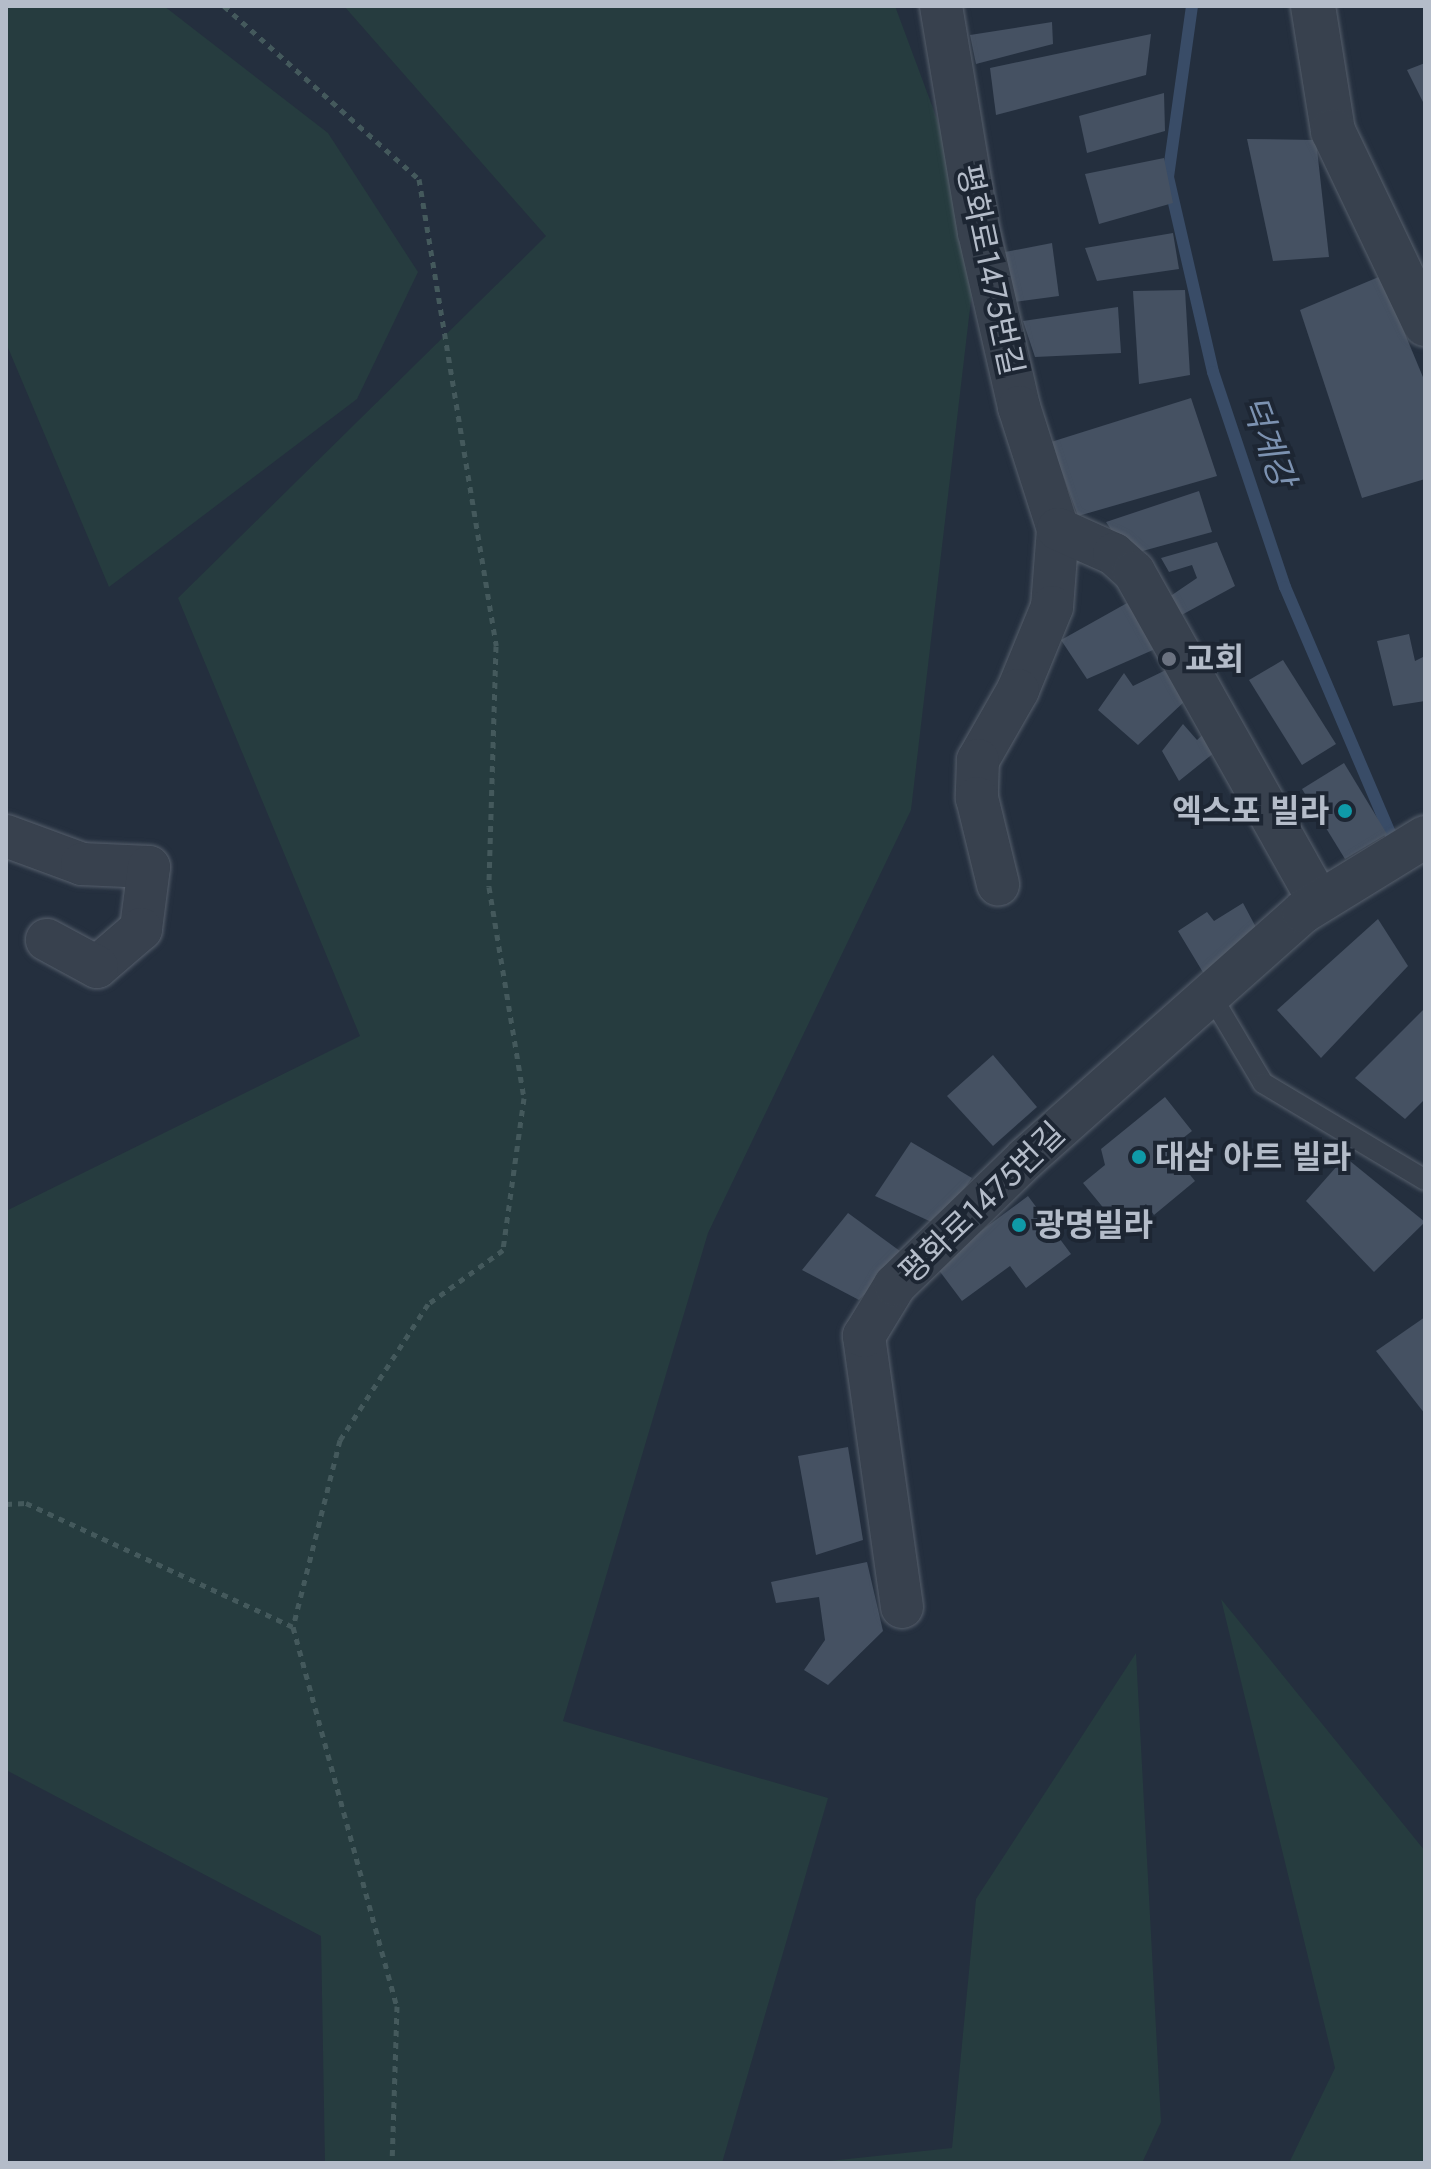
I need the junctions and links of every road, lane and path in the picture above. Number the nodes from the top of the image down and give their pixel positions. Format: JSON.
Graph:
{"nodes":[{"id":1,"x":224,"y":6,"type":"edge"},
{"id":2,"x":941,"y":6,"type":"edge"},
{"id":3,"x":1313,"y":6,"type":"edge"},
{"id":4,"x":1425,"y":324,"type":"edge"},
{"id":5,"x":1058,"y":529,"type":"junction"},
{"id":6,"x":6,"y":836,"type":"edge"},
{"id":7,"x":1425,"y":837,"type":"edge"},
{"id":8,"x":998,"y":884,"type":"dead end"},
{"id":9,"x":1319,"y":901,"type":"junction"},
{"id":10,"x":47,"y":940,"type":"dead end"},
{"id":11,"x":1209,"y":992,"type":"junction"},
{"id":12,"x":1425,"y":1180,"type":"edge"},
{"id":13,"x":6,"y":1504,"type":"edge"},
{"id":14,"x":902,"y":1607,"type":"dead end"},
{"id":15,"x":293,"y":1627,"type":"junction"},
{"id":16,"x":392,"y":2163,"type":"edge"}],
"edges":[{"from":1,"to":15,"type":"path"},
{"from":2,"to":5,"type":"street","name":"평화로1475번길"},
{"from":3,"to":4,"type":"street"},
{"from":5,"to":8,"type":"street","name":"평화로1475번길"},
{"from":5,"to":9,"type":"street"},
{"from":6,"to":10,"type":"street"},
{"from":7,"to":9,"type":"street","name":"평화로1475번길"},
{"from":9,"to":11,"type":"street","name":"평화로1475번길"},
{"from":11,"to":12,"type":"lane"},
{"from":11,"to":14,"type":"street","name":"평화로1475번길"},
{"from":13,"to":15,"type":"path"},
{"from":15,"to":16,"type":"path"}]}
